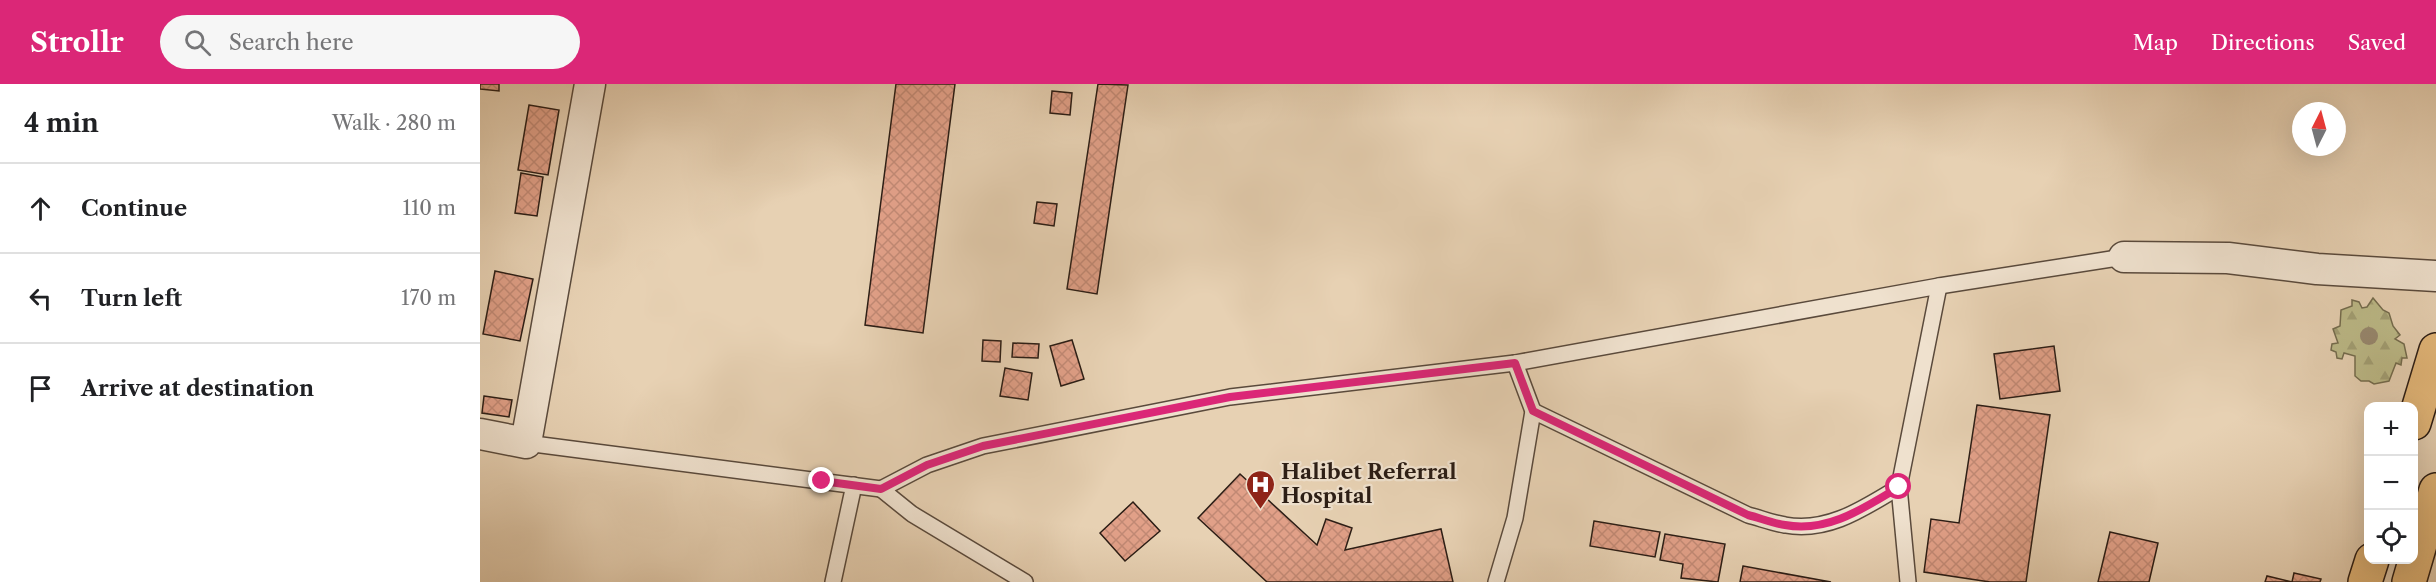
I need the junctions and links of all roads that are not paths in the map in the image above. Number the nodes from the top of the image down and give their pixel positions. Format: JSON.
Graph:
{"nodes":[{"id":1,"x":590,"y":84,"type":"edge"},
{"id":2,"x":2124,"y":257,"type":"joint"},
{"id":3,"x":2436,"y":276,"type":"edge"},
{"id":4,"x":1939,"y":286,"type":"junction"},
{"id":5,"x":2436,"y":350,"type":"edge"},
{"id":6,"x":1515,"y":363,"type":"junction"},
{"id":7,"x":2418,"y":410,"type":"edge"},
{"id":8,"x":1533,"y":411,"type":"junction"},
{"id":9,"x":480,"y":434,"type":"edge"},
{"id":10,"x":526,"y":444,"type":"junction"},
{"id":11,"x":854,"y":485,"type":"junction"},
{"id":12,"x":1899,"y":487,"type":"junction"},
{"id":13,"x":881,"y":489,"type":"junction"},
{"id":14,"x":2436,"y":490,"type":"edge"},
{"id":15,"x":2371,"y":564,"type":"edge"},
{"id":16,"x":833,"y":582,"type":"edge"},
{"id":17,"x":1025,"y":582,"type":"edge"},
{"id":18,"x":1496,"y":582,"type":"edge"},
{"id":19,"x":1908,"y":582,"type":"edge"},
{"id":20,"x":2365,"y":582,"type":"edge"},
{"id":21,"x":2409,"y":582,"type":"edge"}],
"edges":[{"from":1,"to":10,"type":"street"},
{"from":2,"to":3,"type":"street"},
{"from":2,"to":4,"type":"lane"},
{"from":4,"to":6,"type":"lane"},
{"from":4,"to":12,"type":"lane"},
{"from":5,"to":7,"type":"highway"},
{"from":6,"to":8,"type":"lane"},
{"from":6,"to":13,"type":"lane"},
{"from":8,"to":12,"type":"lane"},
{"from":8,"to":18,"type":"lane"},
{"from":9,"to":10,"type":"street"},
{"from":10,"to":11,"type":"lane"},
{"from":11,"to":13,"type":"lane"},
{"from":11,"to":16,"type":"lane"},
{"from":12,"to":19,"type":"lane"},
{"from":13,"to":17,"type":"lane"},
{"from":14,"to":21,"type":"highway"},
{"from":15,"to":20,"type":"highway"}]}
